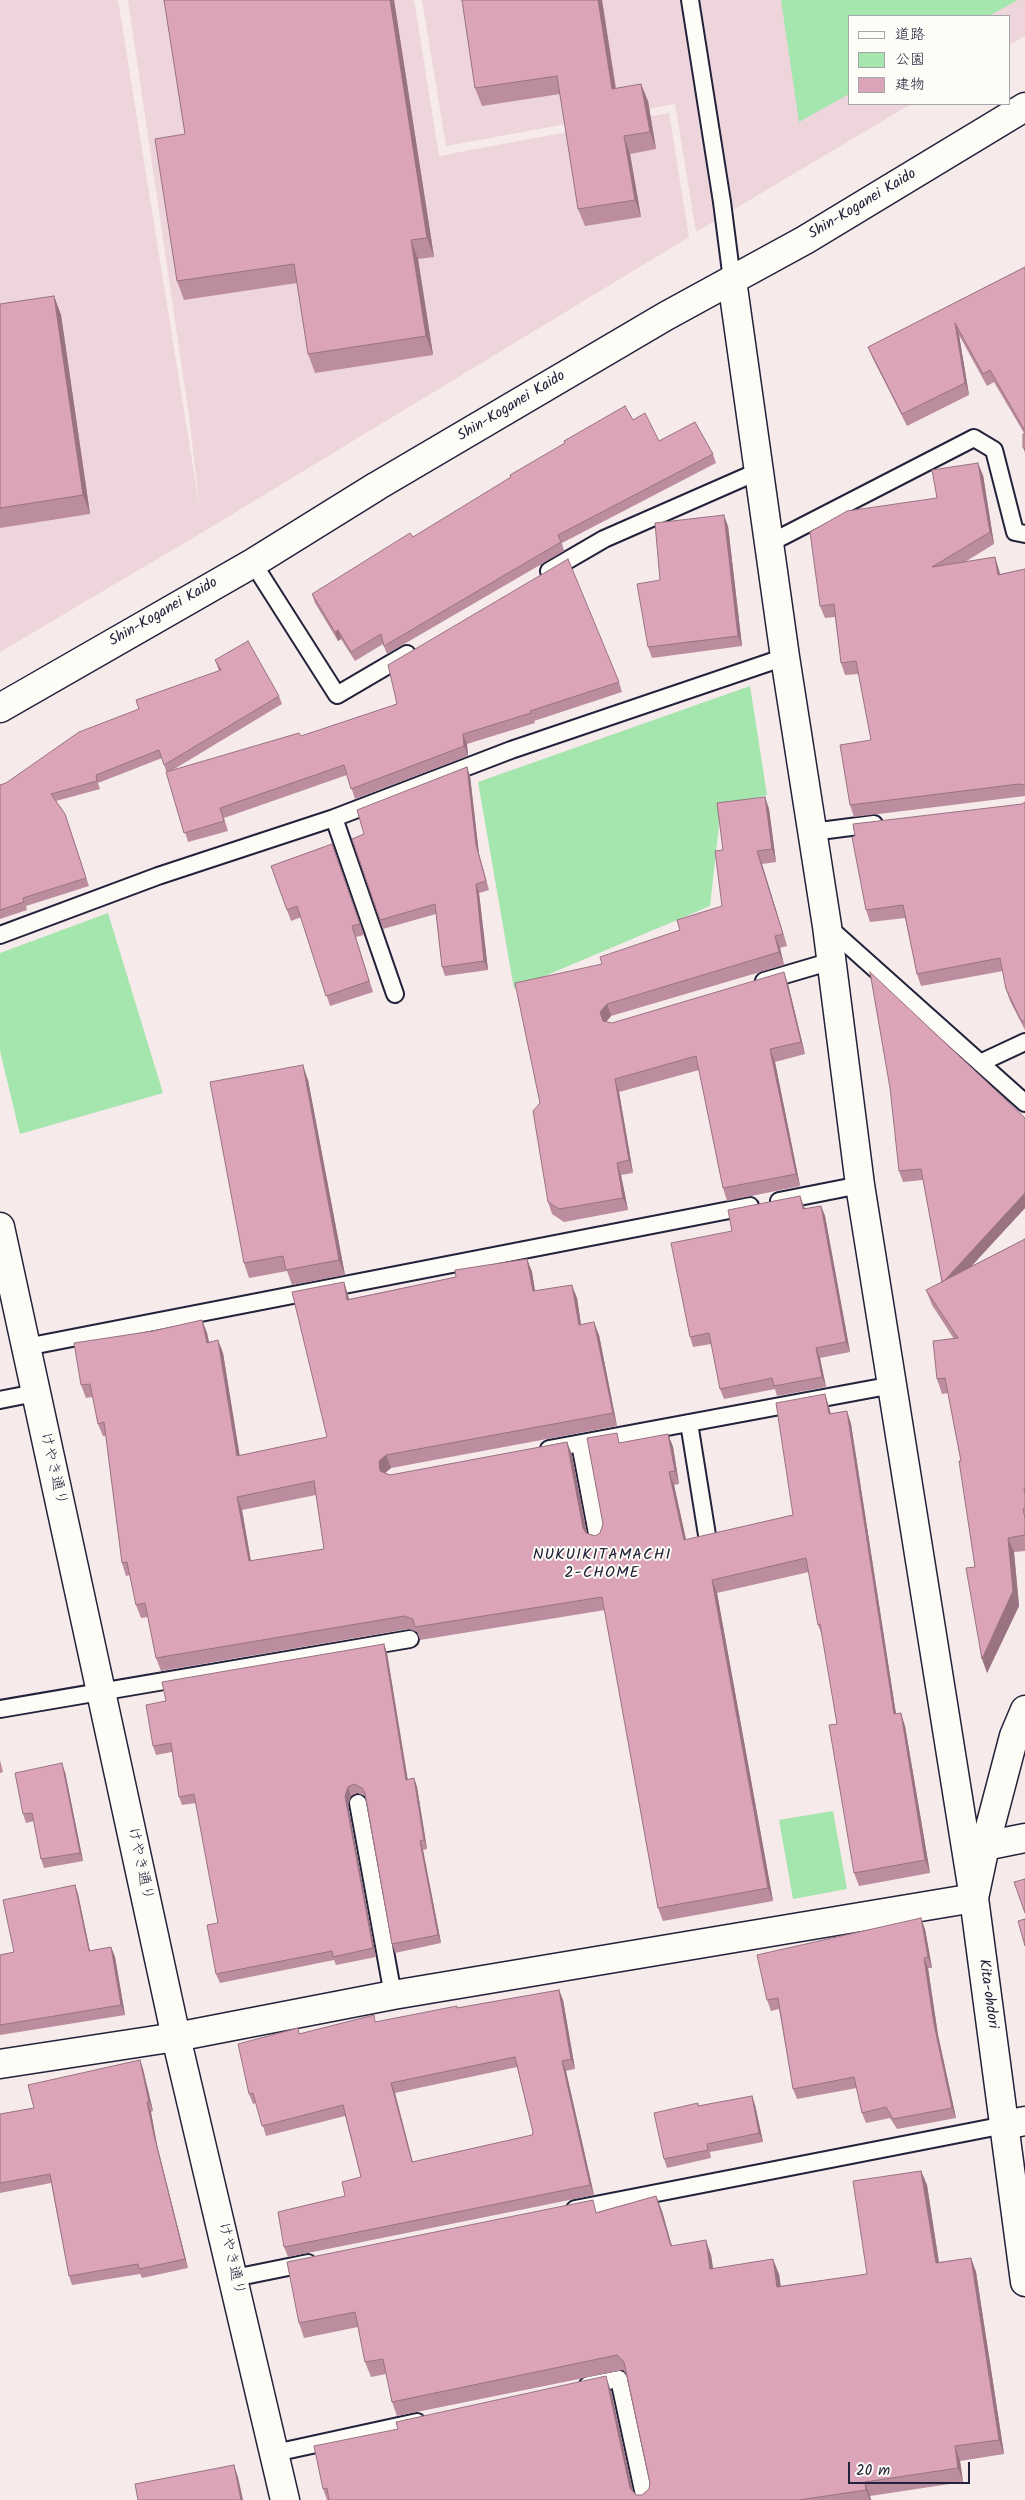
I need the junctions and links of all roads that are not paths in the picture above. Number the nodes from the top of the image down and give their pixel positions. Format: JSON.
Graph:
{"nodes":[{"id":1,"x":690,"y":0,"type":"edge"},
{"id":2,"x":1025,"y":107,"type":"edge"},
{"id":3,"x":732,"y":280,"type":"junction"},
{"id":4,"x":759,"y":471,"type":"junction"},
{"id":5,"x":1025,"y":534,"type":"edge"},
{"id":6,"x":770,"y":543,"type":"junction"},
{"id":7,"x":252,"y":562,"type":"junction"},
{"id":8,"x":535,"y":580,"type":"edge"},
{"id":9,"x":423,"y":645,"type":"edge"},
{"id":10,"x":785,"y":657,"type":"junction"},
{"id":11,"x":0,"y":708,"type":"edge"},
{"id":12,"x":334,"y":818,"type":"junction"},
{"id":13,"x":889,"y":822,"type":"edge"},
{"id":14,"x":812,"y":832,"type":"junction"},
{"id":15,"x":827,"y":926,"type":"junction"},
{"id":16,"x":0,"y":935,"type":"edge"},
{"id":17,"x":832,"y":961,"type":"junction"},
{"id":18,"x":747,"y":987,"type":"edge"},
{"id":19,"x":395,"y":994,"type":"dead end"},
{"id":20,"x":1025,"y":1042,"type":"edge"},
{"id":21,"x":980,"y":1063,"type":"junction"},
{"id":22,"x":1025,"y":1103,"type":"edge"},
{"id":23,"x":860,"y":1185,"type":"junction"},
{"id":24,"x":0,"y":1227,"type":"edge"},
{"id":25,"x":26,"y":1347,"type":"junction"},
{"id":26,"x":893,"y":1386,"type":"junction"},
{"id":27,"x":35,"y":1393,"type":"junction"},
{"id":28,"x":0,"y":1400,"type":"edge"},
{"id":29,"x":689,"y":1423,"type":"junction"},
{"id":30,"x":580,"y":1444,"type":"junction"},
{"id":31,"x":530,"y":1453,"type":"edge"},
{"id":32,"x":707,"y":1535,"type":"edge"},
{"id":33,"x":598,"y":1540,"type":"edge"},
{"id":34,"x":410,"y":1639,"type":"edge"},
{"id":35,"x":102,"y":1692,"type":"junction"},
{"id":36,"x":0,"y":1709,"type":"edge"},
{"id":37,"x":1025,"y":1710,"type":"edge"},
{"id":38,"x":358,"y":1803,"type":"edge"},
{"id":39,"x":1025,"y":1838,"type":"edge"},
{"id":40,"x":985,"y":1846,"type":"junction"},
{"id":41,"x":974,"y":1898,"type":"junction"},
{"id":42,"x":393,"y":1995,"type":"junction"},
{"id":43,"x":176,"y":2037,"type":"junction"},
{"id":44,"x":0,"y":2064,"type":"edge"},
{"id":45,"x":1015,"y":2123,"type":"edge"},
{"id":46,"x":555,"y":2213,"type":"edge"},
{"id":47,"x":322,"y":2260,"type":"edge"},
{"id":48,"x":234,"y":2278,"type":"junction"},
{"id":49,"x":1025,"y":2282,"type":"edge"},
{"id":50,"x":571,"y":2389,"type":"edge"},
{"id":51,"x":428,"y":2420,"type":"edge"},
{"id":52,"x":275,"y":2453,"type":"junction"},
{"id":53,"x":285,"y":2500,"type":"edge"},
{"id":54,"x":645,"y":2500,"type":"edge"}],
"edges":[{"from":1,"to":3,"type":"lane"},
{"from":2,"to":3,"type":"street","name":"Shin-Koganei Kaido"},
{"from":3,"to":4,"type":"street"},
{"from":3,"to":7,"type":"street","name":"Shin-Koganei Kaido"},
{"from":4,"to":6,"type":"street"},
{"from":4,"to":8,"type":"lane"},
{"from":5,"to":6,"type":"lane"},
{"from":6,"to":10,"type":"street"},
{"from":7,"to":9,"type":"lane"},
{"from":7,"to":11,"type":"street","name":"Shin-Koganei Kaido"},
{"from":10,"to":12,"type":"lane"},
{"from":10,"to":14,"type":"street"},
{"from":12,"to":16,"type":"lane"},
{"from":12,"to":19,"type":"lane"},
{"from":13,"to":14,"type":"lane"},
{"from":14,"to":15,"type":"street"},
{"from":15,"to":17,"type":"street"},
{"from":15,"to":21,"type":"lane"},
{"from":17,"to":18,"type":"lane"},
{"from":17,"to":23,"type":"street"},
{"from":20,"to":21,"type":"lane"},
{"from":21,"to":22,"type":"lane"},
{"from":23,"to":25,"type":"lane"},
{"from":23,"to":26,"type":"street"},
{"from":24,"to":25,"type":"street","name":"けやき通り"},
{"from":25,"to":27,"type":"street","name":"けやき通り"},
{"from":26,"to":29,"type":"lane"},
{"from":26,"to":41,"type":"street"},
{"from":27,"to":28,"type":"lane"},
{"from":27,"to":35,"type":"street","name":"けやき通り"},
{"from":29,"to":30,"type":"lane"},
{"from":29,"to":32,"type":"lane"},
{"from":30,"to":31,"type":"lane"},
{"from":30,"to":33,"type":"lane"},
{"from":34,"to":35,"type":"lane"},
{"from":35,"to":36,"type":"lane"},
{"from":35,"to":43,"type":"street","name":"けやき通り"},
{"from":37,"to":40,"type":"street","name":"Kita-ohdori"},
{"from":38,"to":42,"type":"lane"},
{"from":39,"to":40,"type":"street"},
{"from":40,"to":41,"type":"street","name":"Kita-ohdori"},
{"from":41,"to":42,"type":"street"},
{"from":41,"to":45,"type":"street","name":"Kita-ohdori"},
{"from":42,"to":43,"type":"street"},
{"from":43,"to":44,"type":"street"},
{"from":43,"to":48,"type":"street","name":"けやき通り"},
{"from":45,"to":46,"type":"lane"},
{"from":45,"to":49,"type":"street","name":"Kita-ohdori"},
{"from":47,"to":48,"type":"lane"},
{"from":48,"to":52,"type":"street","name":"けやき通り"},
{"from":50,"to":54,"type":"lane"},
{"from":51,"to":52,"type":"lane"},
{"from":52,"to":53,"type":"street","name":"けやき通り"}]}
